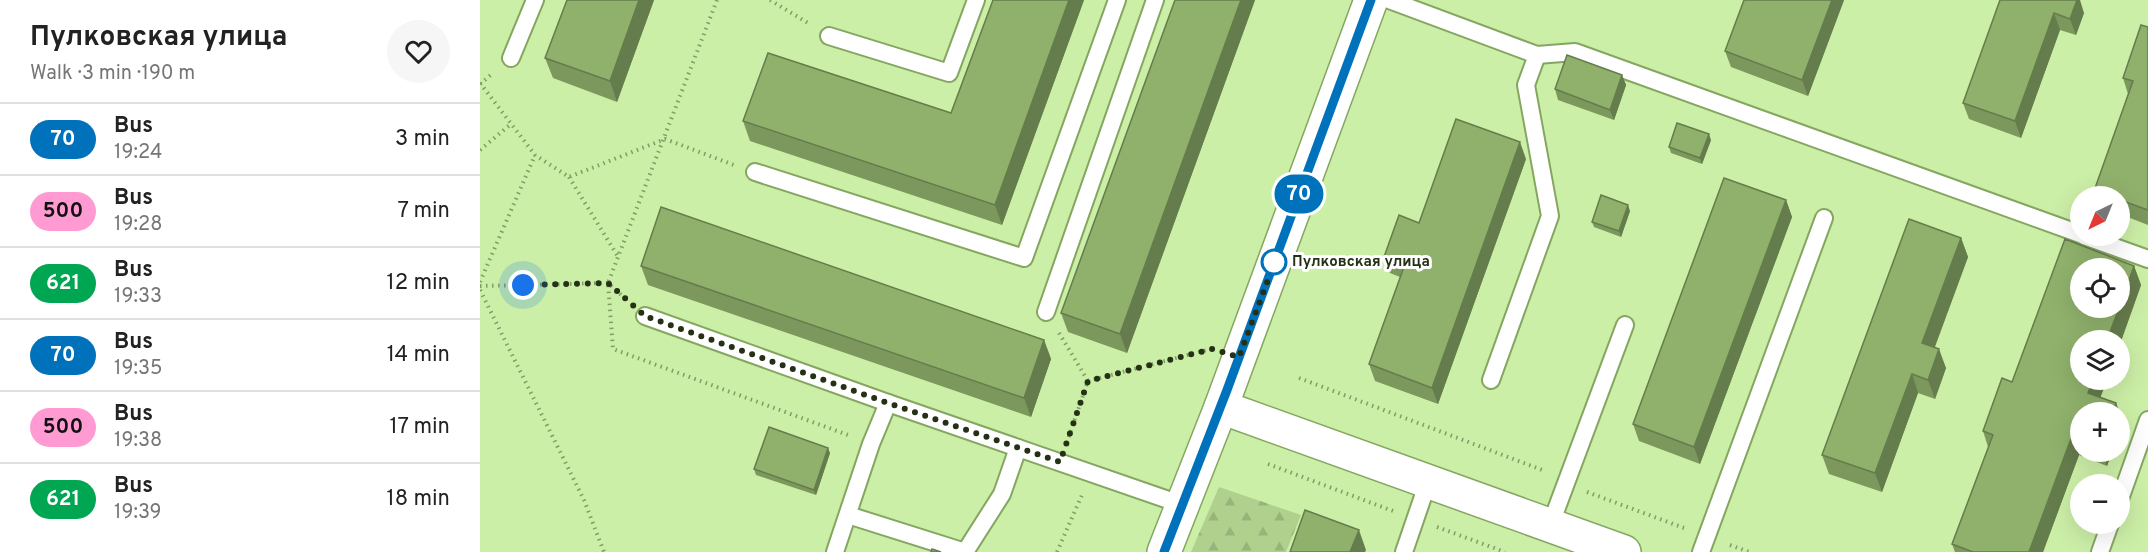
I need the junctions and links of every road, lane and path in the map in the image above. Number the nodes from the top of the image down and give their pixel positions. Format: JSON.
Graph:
{"nodes":[{"id":1,"x":535,"y":0,"type":"edge"},
{"id":2,"x":717,"y":0,"type":"edge"},
{"id":3,"x":770,"y":0,"type":"edge"},
{"id":4,"x":976,"y":0,"type":"edge"},
{"id":5,"x":1117,"y":0,"type":"edge"},
{"id":6,"x":1155,"y":0,"type":"edge"},
{"id":7,"x":1371,"y":0,"type":"edge"},
{"id":8,"x":1389,"y":0,"type":"edge"},
{"id":9,"x":829,"y":36,"type":"joint"},
{"id":10,"x":1537,"y":55,"type":"junction"},
{"id":11,"x":511,"y":58,"type":"dead end"},
{"id":12,"x":480,"y":83,"type":"edge"},
{"id":13,"x":511,"y":124,"type":"junction"},
{"id":14,"x":664,"y":139,"type":"junction"},
{"id":15,"x":480,"y":150,"type":"edge"},
{"id":16,"x":535,"y":155,"type":"junction"},
{"id":17,"x":755,"y":172,"type":"joint"},
{"id":18,"x":569,"y":177,"type":"junction"},
{"id":19,"x":1824,"y":218,"type":"dead end"},
{"id":20,"x":2070,"y":231,"type":"edge"},
{"id":21,"x":2112,"y":246,"type":"edge"},
{"id":22,"x":618,"y":255,"type":"dead end"},
{"id":23,"x":2148,"y":259,"type":"edge"},
{"id":24,"x":480,"y":286,"type":"edge"},
{"id":25,"x":1046,"y":312,"type":"joint"},
{"id":26,"x":645,"y":316,"type":"joint"},
{"id":27,"x":1625,"y":325,"type":"dead end"},
{"id":28,"x":1239,"y":357,"type":"junction"},
{"id":29,"x":1299,"y":378,"type":"dead end"},
{"id":30,"x":1491,"y":380,"type":"dead end"},
{"id":31,"x":1088,"y":381,"type":"junction"},
{"id":32,"x":888,"y":403,"type":"junction"},
{"id":33,"x":1221,"y":407,"type":"junction"},
{"id":34,"x":2148,"y":420,"type":"edge"},
{"id":35,"x":1018,"y":448,"type":"junction"},
{"id":36,"x":1060,"y":462,"type":"junction"},
{"id":37,"x":1268,"y":464,"type":"dead end"},
{"id":38,"x":1092,"y":473,"type":"junction"},
{"id":39,"x":2129,"y":474,"type":"edge"},
{"id":40,"x":1428,"y":482,"type":"junction"},
{"id":41,"x":1566,"y":482,"type":"junction"},
{"id":42,"x":1183,"y":505,"type":"junction"},
{"id":43,"x":848,"y":515,"type":"junction"},
{"id":44,"x":1415,"y":519,"type":"junction"},
{"id":45,"x":1550,"y":526,"type":"junction"},
{"id":46,"x":2106,"y":534,"type":"edge"},
{"id":47,"x":1704,"y":544,"type":"edge"},
{"id":48,"x":604,"y":552,"type":"edge"},
{"id":49,"x":835,"y":552,"type":"edge"},
{"id":50,"x":1057,"y":552,"type":"edge"},
{"id":51,"x":1164,"y":552,"type":"edge"},
{"id":52,"x":1404,"y":552,"type":"edge"},
{"id":53,"x":1505,"y":552,"type":"edge"},
{"id":54,"x":1624,"y":552,"type":"edge"},
{"id":55,"x":1749,"y":552,"type":"edge"},
{"id":56,"x":2100,"y":552,"type":"edge"}],
"edges":[{"from":1,"to":11,"type":"lane"},
{"from":2,"to":14,"type":"path"},
{"from":3,"to":9,"type":"path"},
{"from":4,"to":9,"type":"lane"},
{"from":5,"to":17,"type":"lane"},
{"from":6,"to":25,"type":"lane"},
{"from":7,"to":28,"type":"main road"},
{"from":8,"to":10,"type":"lane"},
{"from":10,"to":20,"type":"lane"},
{"from":10,"to":30,"type":"lane"},
{"from":12,"to":13,"type":"path"},
{"from":13,"to":15,"type":"path"},
{"from":13,"to":16,"type":"path"},
{"from":14,"to":17,"type":"path"},
{"from":14,"to":18,"type":"path"},
{"from":16,"to":18,"type":"path"},
{"from":16,"to":24,"type":"path"},
{"from":18,"to":22,"type":"path"},
{"from":19,"to":47,"type":"lane"},
{"from":21,"to":23,"type":"lane"},
{"from":24,"to":26,"type":"path"},
{"from":24,"to":48,"type":"path"},
{"from":25,"to":31,"type":"path"},
{"from":26,"to":32,"type":"lane"},
{"from":27,"to":41,"type":"lane"},
{"from":28,"to":31,"type":"path"},
{"from":28,"to":33,"type":"main road"},
{"from":29,"to":41,"type":"path"},
{"from":31,"to":36,"type":"path"},
{"from":32,"to":35,"type":"lane"},
{"from":32,"to":43,"type":"lane"},
{"from":33,"to":40,"type":"main road"},
{"from":33,"to":42,"type":"main road"},
{"from":34,"to":39,"type":"lane"},
{"from":35,"to":36,"type":"lane"},
{"from":35,"to":43,"type":"lane"},
{"from":36,"to":38,"type":"lane"},
{"from":37,"to":44,"type":"path"},
{"from":38,"to":42,"type":"lane"},
{"from":38,"to":50,"type":"path"},
{"from":40,"to":44,"type":"lane"},
{"from":40,"to":45,"type":"main road"},
{"from":41,"to":45,"type":"lane"},
{"from":41,"to":47,"type":"path"},
{"from":42,"to":51,"type":"main road"},
{"from":43,"to":49,"type":"lane"},
{"from":44,"to":52,"type":"lane"},
{"from":44,"to":53,"type":"path"},
{"from":45,"to":54,"type":"main road"},
{"from":46,"to":56,"type":"lane"},
{"from":47,"to":55,"type":"path"}]}
